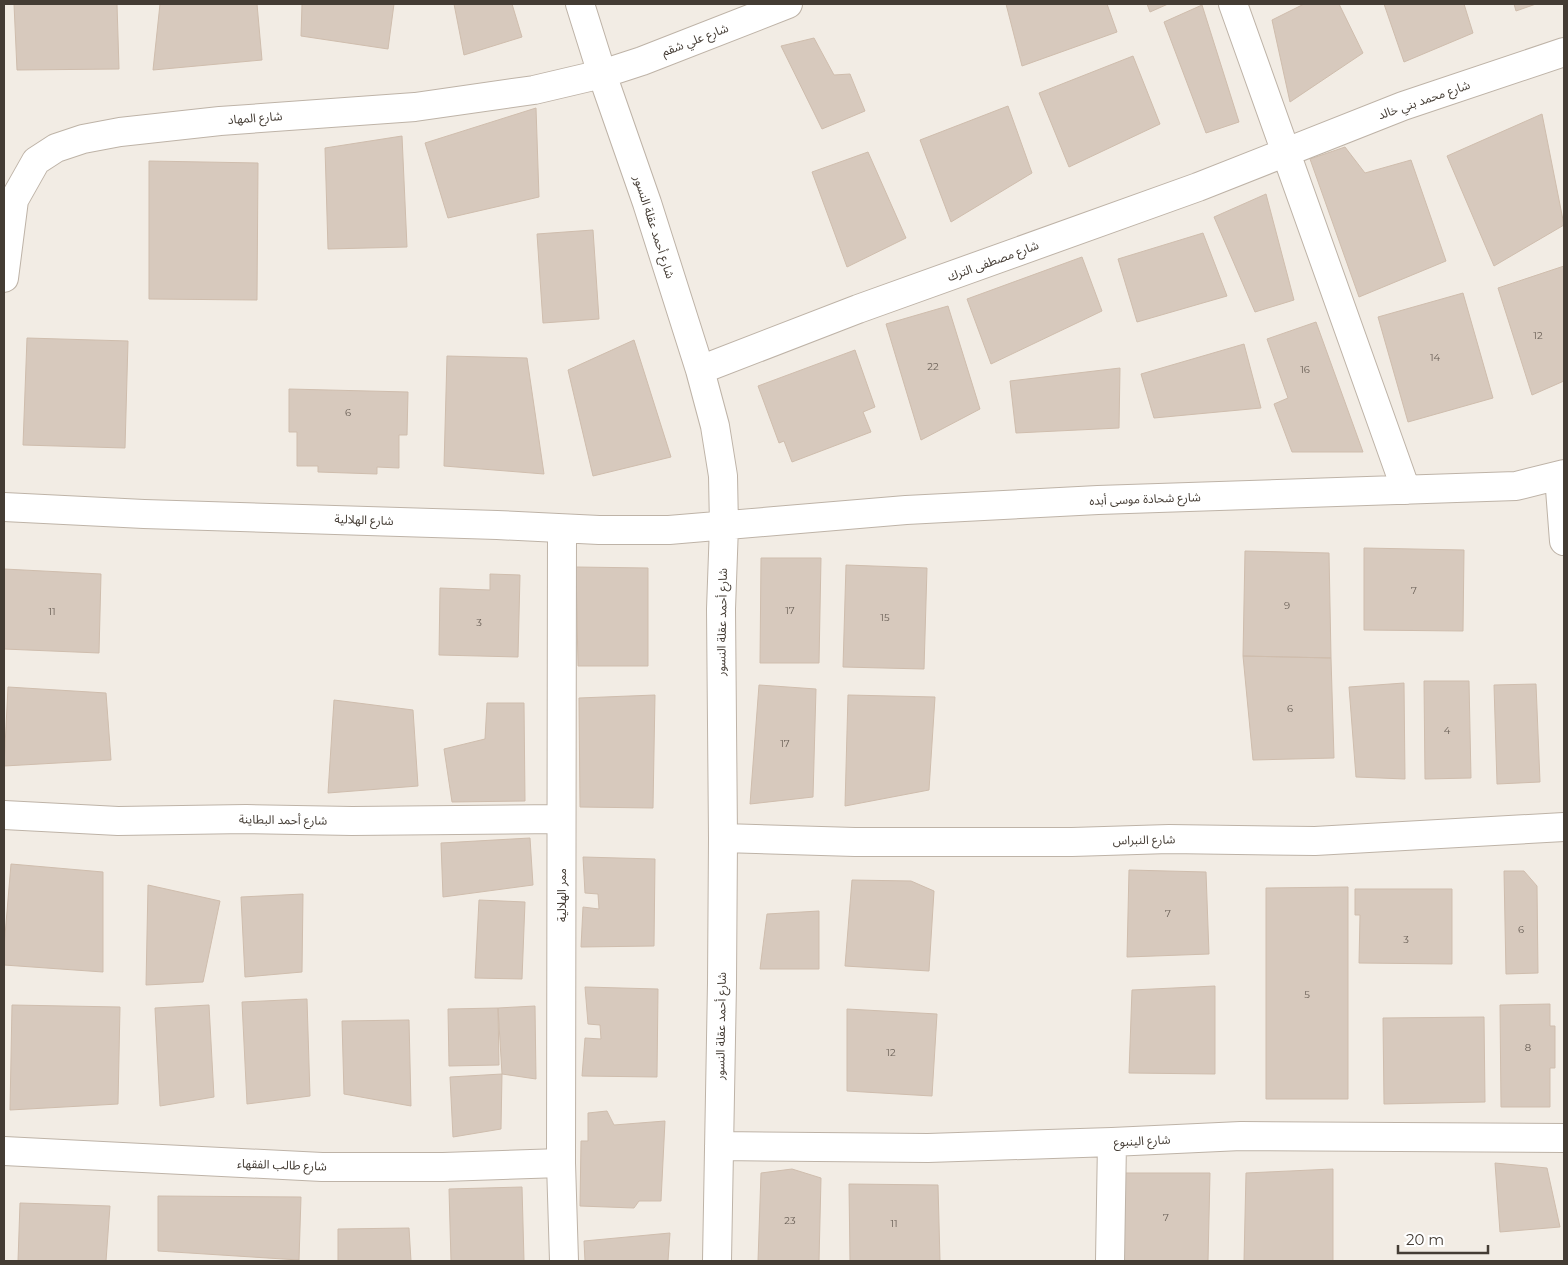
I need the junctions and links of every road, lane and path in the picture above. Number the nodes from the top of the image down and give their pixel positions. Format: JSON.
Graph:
{"nodes":[{"id":1,"x":580,"y":4,"type":"edge"},
{"id":2,"x":788,"y":4,"type":"edge"},
{"id":3,"x":1232,"y":4,"type":"edge"},
{"id":4,"x":1564,"y":52,"type":"edge"},
{"id":5,"x":602,"y":74,"type":"junction"},
{"id":6,"x":1286,"y":153,"type":"junction"},
{"id":7,"x":4,"y":278,"type":"edge"},
{"id":8,"x":700,"y":370,"type":"junction"},
{"id":9,"x":1562,"y":475,"type":"edge"},
{"id":10,"x":1406,"y":490,"type":"junction"},
{"id":11,"x":4,"y":507,"type":"edge"},
{"id":12,"x":724,"y":526,"type":"junction"},
{"id":13,"x":562,"y":529,"type":"junction"},
{"id":14,"x":1564,"y":540,"type":"edge"},
{"id":15,"x":4,"y":815,"type":"edge"},
{"id":16,"x":561,"y":819,"type":"junction"},
{"id":17,"x":1564,"y":827,"type":"edge"},
{"id":18,"x":723,"y":838,"type":"junction"},
{"id":19,"x":1564,"y":1138,"type":"edge"},
{"id":20,"x":1112,"y":1142,"type":"junction"},
{"id":21,"x":720,"y":1146,"type":"junction"},
{"id":22,"x":4,"y":1151,"type":"edge"},
{"id":23,"x":561,"y":1163,"type":"junction"},
{"id":24,"x":564,"y":1261,"type":"edge"},
{"id":25,"x":717,"y":1261,"type":"edge"},
{"id":26,"x":1110,"y":1261,"type":"edge"}],
"edges":[{"from":1,"to":5,"type":"street","name":"شارع أحمد عقلة النسور"},
{"from":2,"to":5,"type":"street","name":"شارع علي شقم"},
{"from":3,"to":6,"type":"street"},
{"from":4,"to":6,"type":"street","name":"شارع محمد بني خالد"},
{"from":5,"to":7,"type":"street","name":"شارع المهاد"},
{"from":5,"to":8,"type":"street","name":"شارع أحمد عقلة النسور"},
{"from":6,"to":8,"type":"street","name":"شارع مصطفى الترك"},
{"from":6,"to":10,"type":"street"},
{"from":8,"to":12,"type":"street","name":"شارع أحمد عقلة النسور"},
{"from":9,"to":10,"type":"street","name":"شارع شحادة موسى أبده"},
{"from":9,"to":14,"type":"street"},
{"from":10,"to":12,"type":"street","name":"شارع شحادة موسى أبده"},
{"from":11,"to":13,"type":"street","name":"شارع الهلالية"},
{"from":12,"to":13,"type":"street","name":"شارع الهلالية"},
{"from":12,"to":18,"type":"street","name":"شارع أحمد عقلة النسور"},
{"from":13,"to":16,"type":"street","name":"ممر الهلالية"},
{"from":15,"to":16,"type":"street","name":"شارع أحمد البطاينة"},
{"from":16,"to":23,"type":"street","name":"ممر الهلالية"},
{"from":17,"to":18,"type":"street","name":"شارع النبراس"},
{"from":18,"to":21,"type":"street","name":"شارع أحمد عقلة النسور"},
{"from":19,"to":20,"type":"street","name":"شارع الينبوع"},
{"from":20,"to":21,"type":"street","name":"شارع الينبوع"},
{"from":20,"to":26,"type":"street"},
{"from":21,"to":25,"type":"street","name":"شارع أحمد عقلة النسور"},
{"from":22,"to":23,"type":"street","name":"شارع طالب الفقهاء"},
{"from":23,"to":24,"type":"street","name":"ممر الهلالية"}]}
